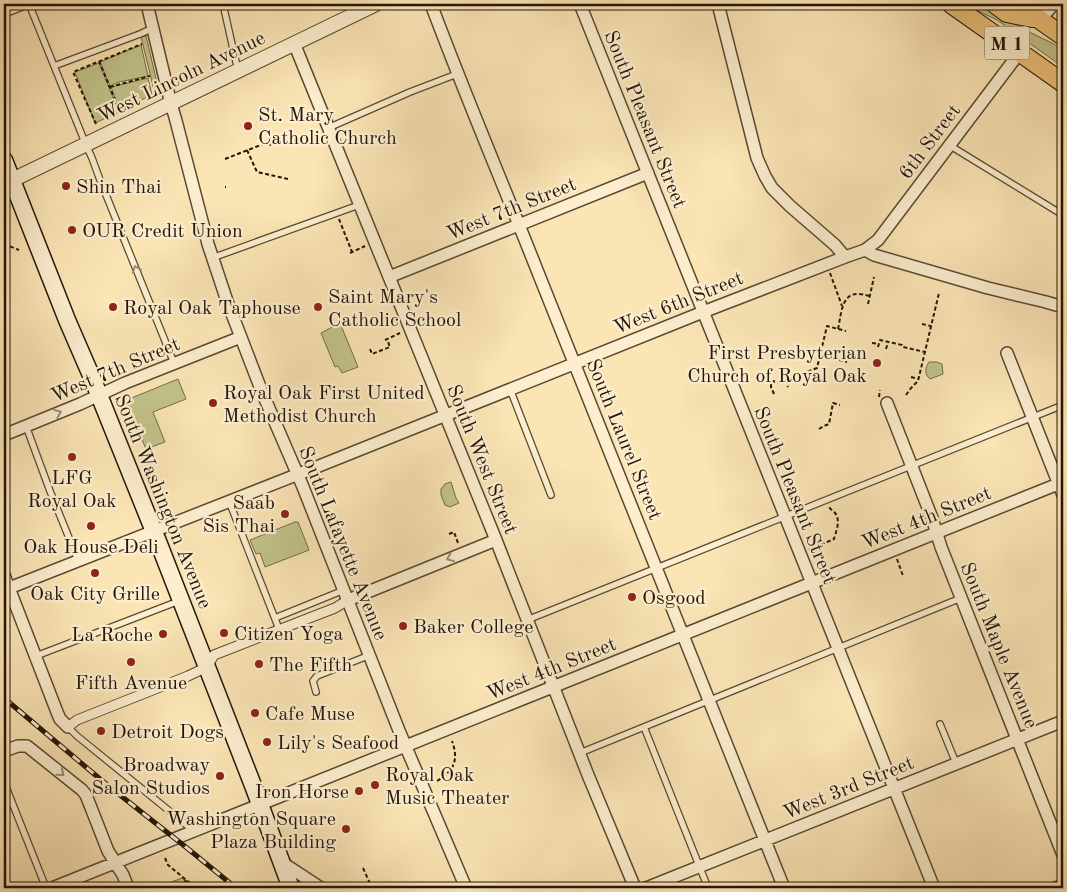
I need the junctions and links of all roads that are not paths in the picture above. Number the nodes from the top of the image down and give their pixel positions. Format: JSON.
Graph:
{"nodes":[{"id":1,"x":22,"y":4,"type":"edge"},
{"id":2,"x":29,"y":4,"type":"edge"},
{"id":3,"x":147,"y":4,"type":"edge"},
{"id":4,"x":223,"y":4,"type":"edge"},
{"id":5,"x":376,"y":4,"type":"edge"},
{"id":6,"x":430,"y":4,"type":"edge"},
{"id":7,"x":580,"y":4,"type":"edge"},
{"id":8,"x":718,"y":4,"type":"edge"},
{"id":9,"x":951,"y":4,"type":"edge"},
{"id":10,"x":995,"y":4,"type":"edge"},
{"id":11,"x":1017,"y":4,"type":"edge"},
{"id":12,"x":1054,"y":4,"type":"edge"},
{"id":13,"x":4,"y":11,"type":"edge"},
{"id":14,"x":1040,"y":20,"type":"junction"},
{"id":15,"x":152,"y":28,"type":"junction"},
{"id":16,"x":986,"y":29,"type":"junction"},
{"id":17,"x":1063,"y":36,"type":"edge"},
{"id":18,"x":294,"y":44,"type":"junction"},
{"id":19,"x":1020,"y":52,"type":"junction"},
{"id":20,"x":54,"y":66,"type":"junction"},
{"id":21,"x":1063,"y":70,"type":"edge"},
{"id":22,"x":238,"y":71,"type":"junction"},
{"id":23,"x":457,"y":74,"type":"junction"},
{"id":24,"x":1063,"y":82,"type":"edge"},
{"id":25,"x":171,"y":104,"type":"junction"},
{"id":26,"x":328,"y":128,"type":"junction"},
{"id":27,"x":86,"y":145,"type":"junction"},
{"id":28,"x":949,"y":145,"type":"junction"},
{"id":29,"x":4,"y":160,"type":"edge"},
{"id":30,"x":648,"y":174,"type":"junction"},
{"id":31,"x":8,"y":182,"type":"edge"},
{"id":32,"x":359,"y":205,"type":"junction"},
{"id":33,"x":1063,"y":215,"type":"edge"},
{"id":34,"x":519,"y":225,"type":"junction"},
{"id":35,"x":865,"y":250,"type":"junction"},
{"id":36,"x":845,"y":257,"type":"junction"},
{"id":37,"x":212,"y":258,"type":"junction"},
{"id":38,"x":389,"y":277,"type":"junction"},
{"id":39,"x":1063,"y":307,"type":"edge"},
{"id":40,"x":703,"y":312,"type":"junction"},
{"id":41,"x":241,"y":337,"type":"junction"},
{"id":42,"x":1007,"y":353,"type":"dead end"},
{"id":43,"x":174,"y":363,"type":"junction"},
{"id":44,"x":574,"y":364,"type":"junction"},
{"id":45,"x":510,"y":389,"type":"junction"},
{"id":46,"x":98,"y":395,"type":"junction"},
{"id":47,"x":887,"y":403,"type":"dead end"},
{"id":48,"x":1063,"y":405,"type":"edge"},
{"id":49,"x":445,"y":415,"type":"junction"},
{"id":50,"x":1032,"y":418,"type":"junction"},
{"id":51,"x":26,"y":426,"type":"junction"},
{"id":52,"x":4,"y":435,"type":"edge"},
{"id":53,"x":912,"y":466,"type":"junction"},
{"id":54,"x":297,"y":474,"type":"junction"},
{"id":55,"x":1061,"y":483,"type":"edge"},
{"id":56,"x":551,"y":495,"type":"dead end"},
{"id":57,"x":1063,"y":495,"type":"edge"},
{"id":58,"x":229,"y":500,"type":"junction"},
{"id":59,"x":785,"y":517,"type":"junction"},
{"id":60,"x":153,"y":531,"type":"junction"},
{"id":61,"x":937,"y":533,"type":"junction"},
{"id":62,"x":496,"y":540,"type":"junction"},
{"id":63,"x":78,"y":560,"type":"junction"},
{"id":64,"x":656,"y":568,"type":"junction"},
{"id":65,"x":4,"y":575,"type":"edge"},
{"id":66,"x":811,"y":584,"type":"junction"},
{"id":67,"x":6,"y":589,"type":"edge"},
{"id":68,"x":346,"y":595,"type":"junction"},
{"id":69,"x":961,"y":598,"type":"junction"},
{"id":70,"x":181,"y":601,"type":"junction"},
{"id":71,"x":275,"y":618,"type":"junction"},
{"id":72,"x":527,"y":620,"type":"junction"},
{"id":73,"x":279,"y":629,"type":"junction"},
{"id":74,"x":682,"y":636,"type":"junction"},
{"id":75,"x":837,"y":649,"type":"junction"},
{"id":76,"x":370,"y":655,"type":"junction"},
{"id":77,"x":36,"y":656,"type":"junction"},
{"id":78,"x":206,"y":667,"type":"junction"},
{"id":79,"x":554,"y":687,"type":"junction"},
{"id":80,"x":316,"y":692,"type":"dead end"},
{"id":81,"x":709,"y":701,"type":"junction"},
{"id":82,"x":1063,"y":720,"type":"edge"},
{"id":83,"x":940,"y":724,"type":"dead end"},
{"id":84,"x":68,"y":726,"type":"junction"},
{"id":85,"x":644,"y":727,"type":"junction"},
{"id":86,"x":1018,"y":739,"type":"junction"},
{"id":87,"x":406,"y":746,"type":"junction"},
{"id":88,"x":4,"y":751,"type":"edge"},
{"id":89,"x":580,"y":753,"type":"junction"},
{"id":90,"x":956,"y":764,"type":"junction"},
{"id":91,"x":4,"y":782,"type":"edge"},
{"id":92,"x":894,"y":789,"type":"junction"},
{"id":93,"x":261,"y":804,"type":"junction"},
{"id":94,"x":194,"y":831,"type":"junction"},
{"id":95,"x":765,"y":840,"type":"junction"},
{"id":96,"x":1063,"y":855,"type":"edge"},
{"id":97,"x":116,"y":863,"type":"junction"},
{"id":98,"x":282,"y":863,"type":"junction"},
{"id":99,"x":699,"y":867,"type":"junction"},
{"id":100,"x":1063,"y":882,"type":"edge"},
{"id":101,"x":46,"y":888,"type":"edge"},
{"id":102,"x":52,"y":888,"type":"edge"},
{"id":103,"x":128,"y":888,"type":"edge"},
{"id":104,"x":291,"y":888,"type":"edge"},
{"id":105,"x":321,"y":888,"type":"edge"},
{"id":106,"x":466,"y":888,"type":"edge"},
{"id":107,"x":635,"y":888,"type":"edge"},
{"id":108,"x":646,"y":888,"type":"edge"},
{"id":109,"x":708,"y":888,"type":"edge"},
{"id":110,"x":784,"y":888,"type":"edge"},
{"id":111,"x":934,"y":888,"type":"edge"},
{"id":112,"x":1047,"y":888,"type":"edge"}],
"edges":[{"from":1,"to":13,"type":"street"},
{"from":2,"to":20,"type":"lane"},
{"from":3,"to":15,"type":"street","name":"South Lafayette Avenue"},
{"from":4,"to":22,"type":"lane"},
{"from":5,"to":18,"type":"street","name":"West Lincoln Avenue"},
{"from":6,"to":23,"type":"street","name":"South Laurel Street"},
{"from":7,"to":30,"type":"street","name":"South Pleasant Street"},
{"from":8,"to":36,"type":"street"},
{"from":9,"to":16,"type":"main road","number":"M 1"},
{"from":10,"to":14,"type":"main road"},
{"from":11,"to":14,"type":"main road","number":"M 1"},
{"from":12,"to":14,"type":"street"},
{"from":14,"to":17,"type":"main road","number":"M 1"},
{"from":15,"to":20,"type":"lane"},
{"from":15,"to":25,"type":"street","name":"South Lafayette Avenue"},
{"from":16,"to":19,"type":"main road","number":"M 1"},
{"from":16,"to":21,"type":"main road"},
{"from":18,"to":22,"type":"street","name":"West Lincoln Avenue"},
{"from":18,"to":26,"type":"street","name":"South West Street"},
{"from":19,"to":24,"type":"main road","number":"M 1"},
{"from":19,"to":28,"type":"street","name":"6th Street"},
{"from":20,"to":27,"type":"lane"},
{"from":22,"to":25,"type":"street","name":"West Lincoln Avenue"},
{"from":23,"to":26,"type":"lane"},
{"from":23,"to":34,"type":"street","name":"South Laurel Street"},
{"from":25,"to":27,"type":"street","name":"West Lincoln Avenue"},
{"from":25,"to":37,"type":"street","name":"South Lafayette Avenue"},
{"from":26,"to":32,"type":"street","name":"South West Street"},
{"from":27,"to":31,"type":"street","name":"West Lincoln Avenue"},
{"from":43,"to":27,"type":"lane","one_way":true},
{"from":28,"to":33,"type":"lane"},
{"from":28,"to":35,"type":"street","name":"6th Street"},
{"from":29,"to":31,"type":"main road","name":"South Washington Avenue"},
{"from":30,"to":34,"type":"street","name":"West 7th Street"},
{"from":30,"to":40,"type":"street","name":"South Pleasant Street"},
{"from":31,"to":46,"type":"main road","name":"South Washington Avenue"},
{"from":32,"to":37,"type":"lane"},
{"from":32,"to":38,"type":"street","name":"South West Street"},
{"from":34,"to":38,"type":"street","name":"West 7th Street"},
{"from":34,"to":44,"type":"street","name":"South Laurel Street"},
{"from":35,"to":36,"type":"street","name":"West 6th Street"},
{"from":35,"to":39,"type":"street"},
{"from":36,"to":40,"type":"street","name":"West 6th Street"},
{"from":37,"to":41,"type":"street","name":"South Lafayette Avenue"},
{"from":38,"to":49,"type":"street","name":"South West Street"},
{"from":40,"to":44,"type":"street","name":"West 6th Street"},
{"from":40,"to":59,"type":"street","name":"South Pleasant Street"},
{"from":41,"to":43,"type":"street","name":"West 7th Street"},
{"from":41,"to":54,"type":"street","name":"South Lafayette Avenue"},
{"from":42,"to":50,"type":"street"},
{"from":43,"to":46,"type":"street","name":"West 7th Street"},
{"from":44,"to":45,"type":"street","name":"West 6th Street"},
{"from":44,"to":64,"type":"street","name":"South Laurel Street"},
{"from":45,"to":49,"type":"street","name":"West 6th Street"},
{"from":45,"to":56,"type":"lane"},
{"from":51,"to":46,"type":"street","name":"West 7th Street","one_way":true},
{"from":46,"to":60,"type":"main road","name":"South Washington Avenue"},
{"from":47,"to":53,"type":"street","name":"South Maple Avenue"},
{"from":48,"to":50,"type":"lane"},
{"from":49,"to":54,"type":"street","name":"West 6th Street"},
{"from":49,"to":62,"type":"street","name":"South West Street"},
{"from":50,"to":53,"type":"lane"},
{"from":50,"to":55,"type":"street"},
{"from":51,"to":52,"type":"street","name":"West 7th Street"},
{"from":51,"to":63,"type":"lane"},
{"from":53,"to":59,"type":"lane"},
{"from":53,"to":61,"type":"street","name":"South Maple Avenue"},
{"from":54,"to":58,"type":"street","name":"West 6th Street"},
{"from":54,"to":68,"type":"street","name":"South Lafayette Avenue"},
{"from":55,"to":57,"type":"street"},
{"from":55,"to":61,"type":"street","name":"West 4th Street"},
{"from":58,"to":60,"type":"street","name":"West 6th Street"},
{"from":58,"to":71,"type":"lane"},
{"from":59,"to":64,"type":"lane"},
{"from":59,"to":66,"type":"street","name":"South Pleasant Street"},
{"from":60,"to":63,"type":"street","name":"West 6th Street"},
{"from":60,"to":70,"type":"main road","name":"South Washington Avenue"},
{"from":61,"to":66,"type":"street","name":"West 4th Street"},
{"from":61,"to":69,"type":"street","name":"South Maple Avenue"},
{"from":62,"to":68,"type":"street","one_way":true},
{"from":62,"to":72,"type":"street","name":"South West Street"},
{"from":63,"to":67,"type":"street","name":"West 6th Street"},
{"from":64,"to":72,"type":"lane"},
{"from":64,"to":74,"type":"street","name":"South Laurel Street"},
{"from":65,"to":67,"type":"street"},
{"from":66,"to":74,"type":"street","name":"West 4th Street"},
{"from":66,"to":75,"type":"street","name":"South Pleasant Street"},
{"from":67,"to":77,"type":"street"},
{"from":68,"to":71,"type":"lane"},
{"from":68,"to":73,"type":"street"},
{"from":68,"to":76,"type":"street","name":"South Lafayette Avenue"},
{"from":69,"to":75,"type":"lane"},
{"from":69,"to":86,"type":"street","name":"South Maple Avenue"},
{"from":70,"to":77,"type":"lane"},
{"from":70,"to":78,"type":"main road","name":"South Washington Avenue"},
{"from":71,"to":73,"type":"lane"},
{"from":72,"to":79,"type":"street","name":"South West Street"},
{"from":73,"to":78,"type":"street"},
{"from":74,"to":79,"type":"street","name":"West 4th Street"},
{"from":74,"to":81,"type":"street","name":"South Laurel Street"},
{"from":75,"to":81,"type":"lane"},
{"from":75,"to":92,"type":"street","name":"South Pleasant Street"},
{"from":76,"to":80,"type":"lane"},
{"from":76,"to":87,"type":"street","name":"South Lafayette Avenue"},
{"from":77,"to":84,"type":"street"},
{"from":78,"to":84,"type":"street"},
{"from":78,"to":93,"type":"main road","name":"South Washington Avenue"},
{"from":79,"to":87,"type":"street","name":"West 4th Street"},
{"from":79,"to":89,"type":"street","name":"South West Street"},
{"from":81,"to":85,"type":"lane"},
{"from":81,"to":95,"type":"street","name":"South Laurel Street"},
{"from":82,"to":86,"type":"street","name":"West 3rd Street"},
{"from":83,"to":90,"type":"lane"},
{"from":84,"to":94,"type":"lane"},
{"from":85,"to":89,"type":"lane"},
{"from":85,"to":99,"type":"lane"},
{"from":86,"to":90,"type":"street","name":"West 3rd Street"},
{"from":86,"to":96,"type":"street","name":"South Maple Avenue"},
{"from":87,"to":93,"type":"street","name":"West 4th Street"},
{"from":87,"to":106,"type":"street","name":"South Lafayette Avenue"},
{"from":88,"to":97,"type":"street","one_way":true},
{"from":89,"to":107,"type":"street","name":"South West Street"},
{"from":90,"to":92,"type":"street","name":"West 3rd Street"},
{"from":91,"to":101,"type":"lane"},
{"from":92,"to":95,"type":"street","name":"West 3rd Street"},
{"from":92,"to":111,"type":"street","name":"South Pleasant Street"},
{"from":93,"to":94,"type":"street","name":"West 4th Street"},
{"from":93,"to":98,"type":"main road","name":"South Washington Avenue"},
{"from":94,"to":97,"type":"street","name":"West 4th Street"},
{"from":95,"to":99,"type":"street","name":"West 3rd Street"},
{"from":95,"to":110,"type":"street","name":"South Laurel Street"},
{"from":97,"to":102,"type":"street","name":"West 4th Street"},
{"from":97,"to":103,"type":"street"},
{"from":98,"to":104,"type":"main road","name":"South Washington Avenue"},
{"from":98,"to":105,"type":"street"},
{"from":99,"to":108,"type":"street","name":"West 3rd Street"},
{"from":99,"to":109,"type":"lane"},
{"from":100,"to":112,"type":"lane"}]}
